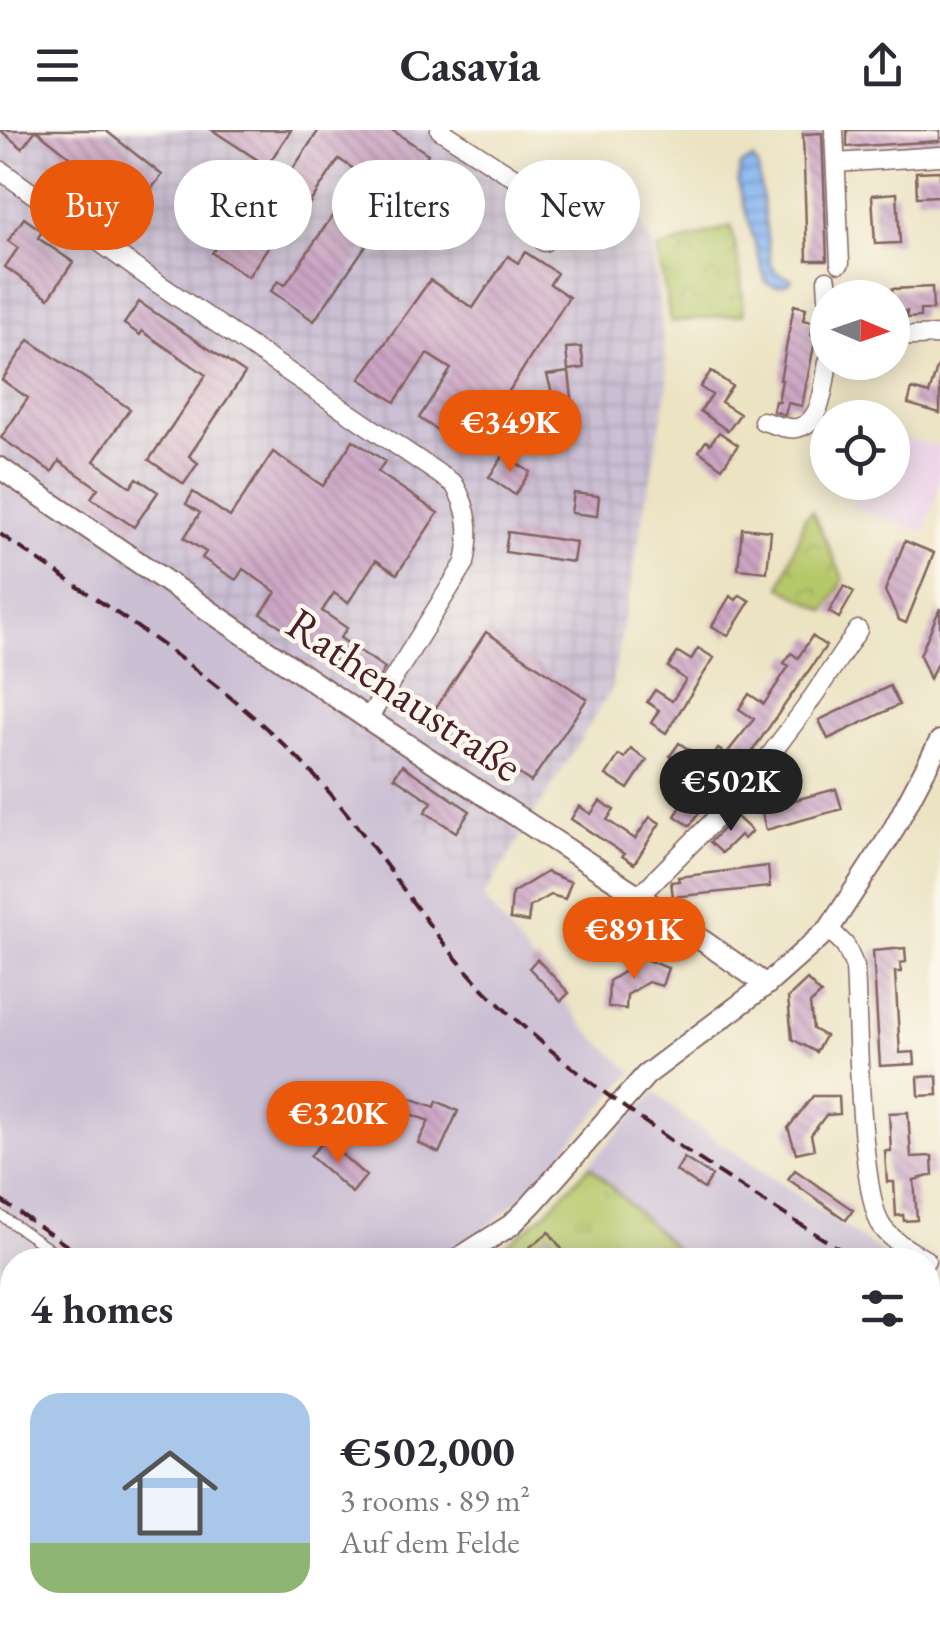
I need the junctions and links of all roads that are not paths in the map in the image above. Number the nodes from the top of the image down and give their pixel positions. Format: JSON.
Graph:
{"nodes":[{"id":1,"x":440,"y":130,"type":"edge"},
{"id":2,"x":834,"y":130,"type":"edge"},
{"id":3,"x":940,"y":156,"type":"edge"},
{"id":4,"x":836,"y":163,"type":"junction"},
{"id":5,"x":0,"y":170,"type":"edge"},
{"id":6,"x":505,"y":172,"type":"edge"},
{"id":7,"x":840,"y":263,"type":"dead end"},
{"id":8,"x":940,"y":334,"type":"edge"},
{"id":9,"x":910,"y":336,"type":"edge"},
{"id":10,"x":825,"y":380,"type":"edge"},
{"id":11,"x":763,"y":421,"type":"dead end"},
{"id":12,"x":0,"y":468,"type":"edge"},
{"id":13,"x":858,"y":630,"type":"dead end"},
{"id":14,"x":368,"y":720,"type":"junction"},
{"id":15,"x":940,"y":741,"type":"edge"},
{"id":16,"x":933,"y":770,"type":"edge"},
{"id":17,"x":638,"y":896,"type":"junction"},
{"id":18,"x":829,"y":929,"type":"junction"},
{"id":19,"x":766,"y":985,"type":"junction"},
{"id":20,"x":0,"y":1215,"type":"edge"},
{"id":21,"x":48,"y":1248,"type":"edge"},
{"id":22,"x":473,"y":1248,"type":"edge"},
{"id":23,"x":907,"y":1248,"type":"edge"}],
"edges":[{"from":1,"to":6,"type":"street"},
{"from":2,"to":4,"type":"street"},
{"from":3,"to":4,"type":"street"},
{"from":4,"to":7,"type":"street"},
{"from":5,"to":14,"type":"street"},
{"from":8,"to":9,"type":"street"},
{"from":10,"to":11,"type":"street"},
{"from":12,"to":14,"type":"street","name":"Rathenaustraße"},
{"from":13,"to":17,"type":"street"},
{"from":14,"to":17,"type":"street","name":"Rathenaustraße"},
{"from":15,"to":16,"type":"street"},
{"from":16,"to":18,"type":"street"},
{"from":17,"to":19,"type":"street","name":"Rathenaustraße"},
{"from":18,"to":19,"type":"street"},
{"from":18,"to":23,"type":"street"},
{"from":19,"to":22,"type":"street"},
{"from":20,"to":21,"type":"lane"}]}
